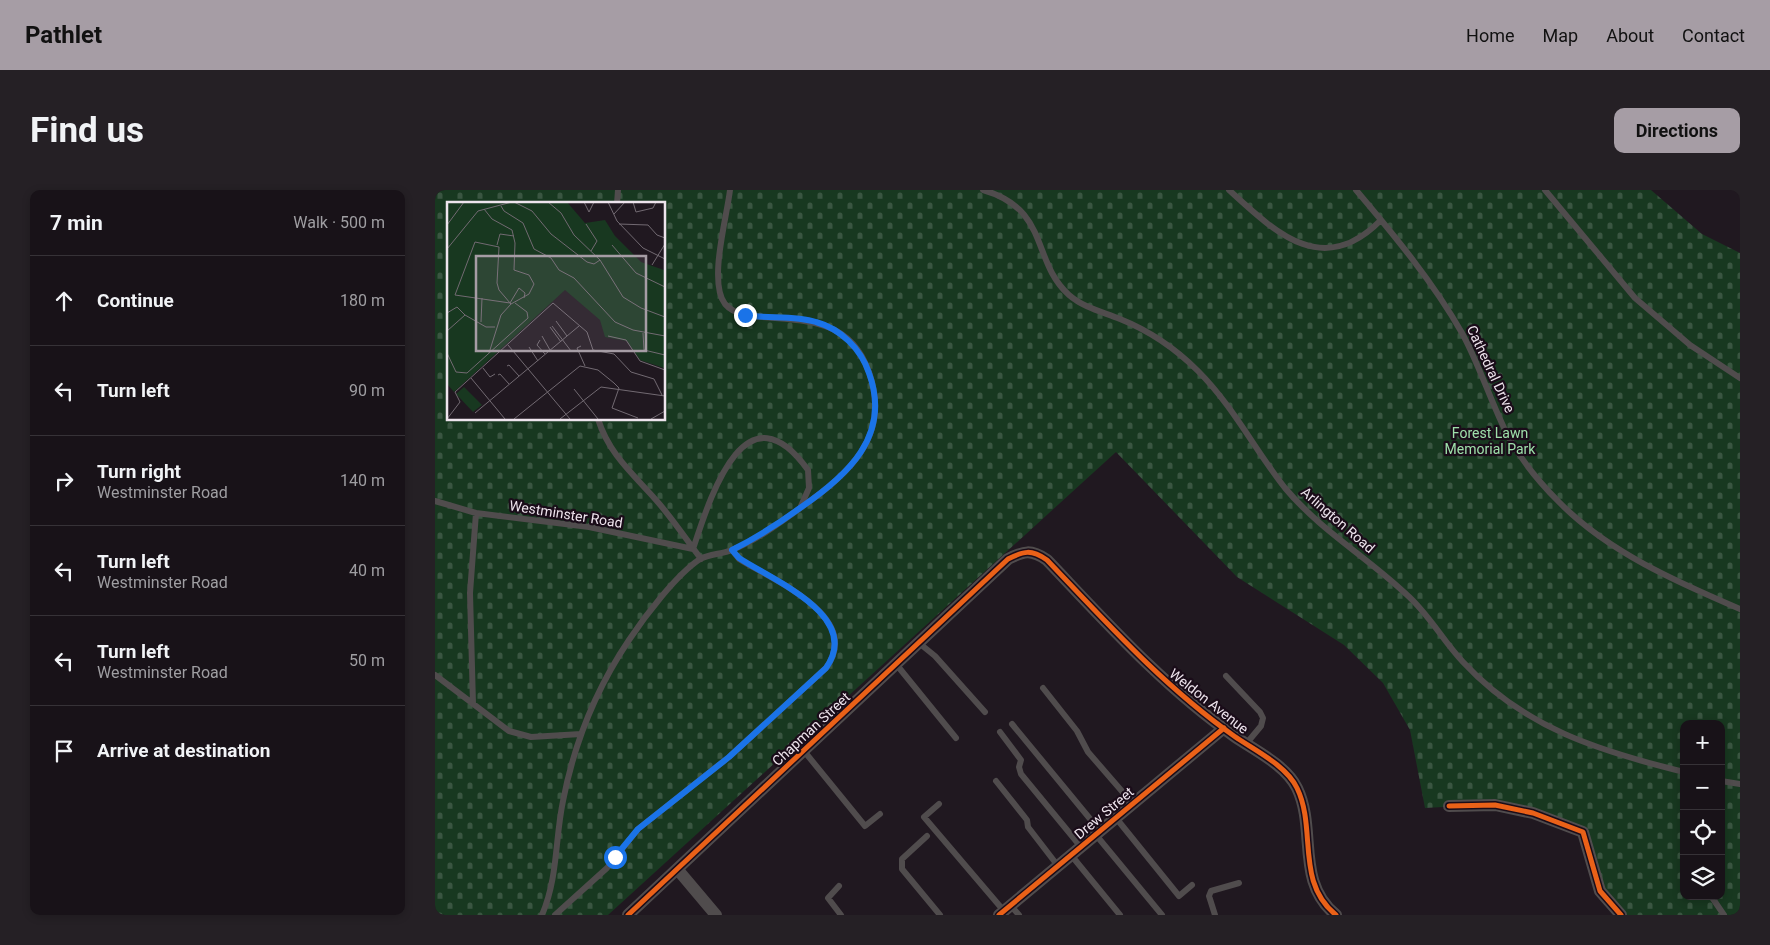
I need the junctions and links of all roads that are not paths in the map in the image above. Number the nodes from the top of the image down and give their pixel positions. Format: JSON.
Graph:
{"nodes":[{"id":1,"x":730,"y":190,"type":"edge"},
{"id":2,"x":983,"y":190,"type":"edge"},
{"id":3,"x":1229,"y":190,"type":"edge"},
{"id":4,"x":1356,"y":190,"type":"edge"},
{"id":5,"x":1545,"y":190,"type":"edge"},
{"id":6,"x":1381,"y":220,"type":"junction"},
{"id":7,"x":1740,"y":378,"type":"edge"},
{"id":8,"x":598,"y":420,"type":"edge"},
{"id":9,"x":435,"y":501,"type":"edge"},
{"id":10,"x":800,"y":508,"type":"junction"},
{"id":11,"x":476,"y":513,"type":"junction"},
{"id":12,"x":693,"y":549,"type":"junction"},
{"id":13,"x":732,"y":550,"type":"junction"},
{"id":14,"x":701,"y":558,"type":"junction"},
{"id":15,"x":1008,"y":559,"type":"joint"},
{"id":16,"x":1740,"y":609,"type":"edge"},
{"id":17,"x":919,"y":643,"type":"junction"},
{"id":18,"x":896,"y":664,"type":"junction"},
{"id":19,"x":435,"y":675,"type":"edge"},
{"id":20,"x":1226,"y":676,"type":"dead end"},
{"id":21,"x":1043,"y":688,"type":"dead end"},
{"id":22,"x":473,"y":704,"type":"junction"},
{"id":23,"x":985,"y":712,"type":"dead end"},
{"id":24,"x":1012,"y":724,"type":"dead end"},
{"id":25,"x":1224,"y":728,"type":"junction"},
{"id":26,"x":1000,"y":732,"type":"dead end"},
{"id":27,"x":581,"y":734,"type":"junction"},
{"id":28,"x":956,"y":738,"type":"dead end"},
{"id":29,"x":1246,"y":744,"type":"junction"},
{"id":30,"x":804,"y":751,"type":"junction"},
{"id":31,"x":1680,"y":771,"type":"edge"},
{"id":32,"x":996,"y":781,"type":"dead end"},
{"id":33,"x":1725,"y":782,"type":"edge"},
{"id":34,"x":1740,"y":784,"type":"edge"},
{"id":35,"x":939,"y":804,"type":"dead end"},
{"id":36,"x":1133,"y":804,"type":"junction"},
{"id":37,"x":1449,"y":806,"type":"dead end"},
{"id":38,"x":880,"y":814,"type":"dead end"},
{"id":39,"x":1116,"y":818,"type":"junction"},
{"id":40,"x":1095,"y":835,"type":"junction"},
{"id":41,"x":927,"y":836,"type":"dead end"},
{"id":42,"x":1076,"y":851,"type":"junction"},
{"id":43,"x":1058,"y":866,"type":"junction"},
{"id":44,"x":678,"y":870,"type":"junction"},
{"id":45,"x":1239,"y":883,"type":"dead end"},
{"id":46,"x":839,"y":886,"type":"dead end"},
{"id":47,"x":1192,"y":886,"type":"dead end"},
{"id":48,"x":1714,"y":900,"type":"edge"},
{"id":49,"x":1008,"y":912,"type":"edge"},
{"id":50,"x":542,"y":915,"type":"edge"},
{"id":51,"x":555,"y":915,"type":"edge"},
{"id":52,"x":628,"y":915,"type":"edge"},
{"id":53,"x":716,"y":915,"type":"edge"},
{"id":54,"x":841,"y":915,"type":"edge"},
{"id":55,"x":939,"y":915,"type":"edge"},
{"id":56,"x":1120,"y":915,"type":"edge"},
{"id":57,"x":1162,"y":915,"type":"edge"},
{"id":58,"x":1215,"y":915,"type":"edge"},
{"id":59,"x":1336,"y":915,"type":"edge"},
{"id":60,"x":1621,"y":915,"type":"edge"},
{"id":61,"x":1724,"y":915,"type":"edge"}],
"edges":[{"from":1,"to":10,"type":"lane"},
{"from":2,"to":31,"type":"lane","name":"Arlington Road"},
{"from":3,"to":6,"type":"lane"},
{"from":4,"to":6,"type":"lane","name":"Cathedral Drive"},
{"from":5,"to":7,"type":"lane"},
{"from":6,"to":16,"type":"lane","name":"Cathedral Drive"},
{"from":8,"to":12,"type":"lane"},
{"from":9,"to":11,"type":"lane","name":"Westminster Road"},
{"from":10,"to":12,"type":"lane"},
{"from":10,"to":13,"type":"lane"},
{"from":11,"to":12,"type":"lane","name":"Westminster Road"},
{"from":11,"to":22,"type":"lane"},
{"from":12,"to":14,"type":"lane"},
{"from":13,"to":14,"type":"lane"},
{"from":13,"to":51,"type":"lane"},
{"from":14,"to":27,"type":"lane"},
{"from":15,"to":17,"type":"street","name":"Chapman Street"},
{"from":15,"to":25,"type":"street","name":"Weldon Avenue"},
{"from":17,"to":18,"type":"street","name":"Chapman Street"},
{"from":17,"to":23,"type":"lane"},
{"from":18,"to":28,"type":"lane"},
{"from":18,"to":30,"type":"street","name":"Chapman Street"},
{"from":19,"to":22,"type":"lane"},
{"from":20,"to":29,"type":"lane"},
{"from":21,"to":36,"type":"lane"},
{"from":22,"to":27,"type":"lane"},
{"from":24,"to":40,"type":"lane"},
{"from":25,"to":29,"type":"street","name":"Weldon Avenue"},
{"from":25,"to":36,"type":"street","name":"Drew Street"},
{"from":26,"to":42,"type":"lane"},
{"from":27,"to":50,"type":"lane"},
{"from":29,"to":59,"type":"street","name":"Weldon Avenue"},
{"from":30,"to":38,"type":"lane"},
{"from":30,"to":44,"type":"street","name":"Chapman Street"},
{"from":32,"to":43,"type":"lane"},
{"from":33,"to":34,"type":"lane"},
{"from":35,"to":49,"type":"lane"},
{"from":36,"to":39,"type":"street","name":"Drew Street"},
{"from":37,"to":60,"type":"street"},
{"from":39,"to":40,"type":"street","name":"Drew Street"},
{"from":39,"to":47,"type":"lane"},
{"from":40,"to":42,"type":"street","name":"Drew Street"},
{"from":40,"to":57,"type":"lane"},
{"from":41,"to":55,"type":"lane"},
{"from":42,"to":43,"type":"street","name":"Drew Street"},
{"from":42,"to":56,"type":"lane"},
{"from":43,"to":49,"type":"street","name":"Drew Street"},
{"from":44,"to":52,"type":"street","name":"Chapman Street"},
{"from":44,"to":53,"type":"street"},
{"from":45,"to":58,"type":"lane"},
{"from":46,"to":54,"type":"lane"},
{"from":48,"to":61,"type":"lane"}]}
